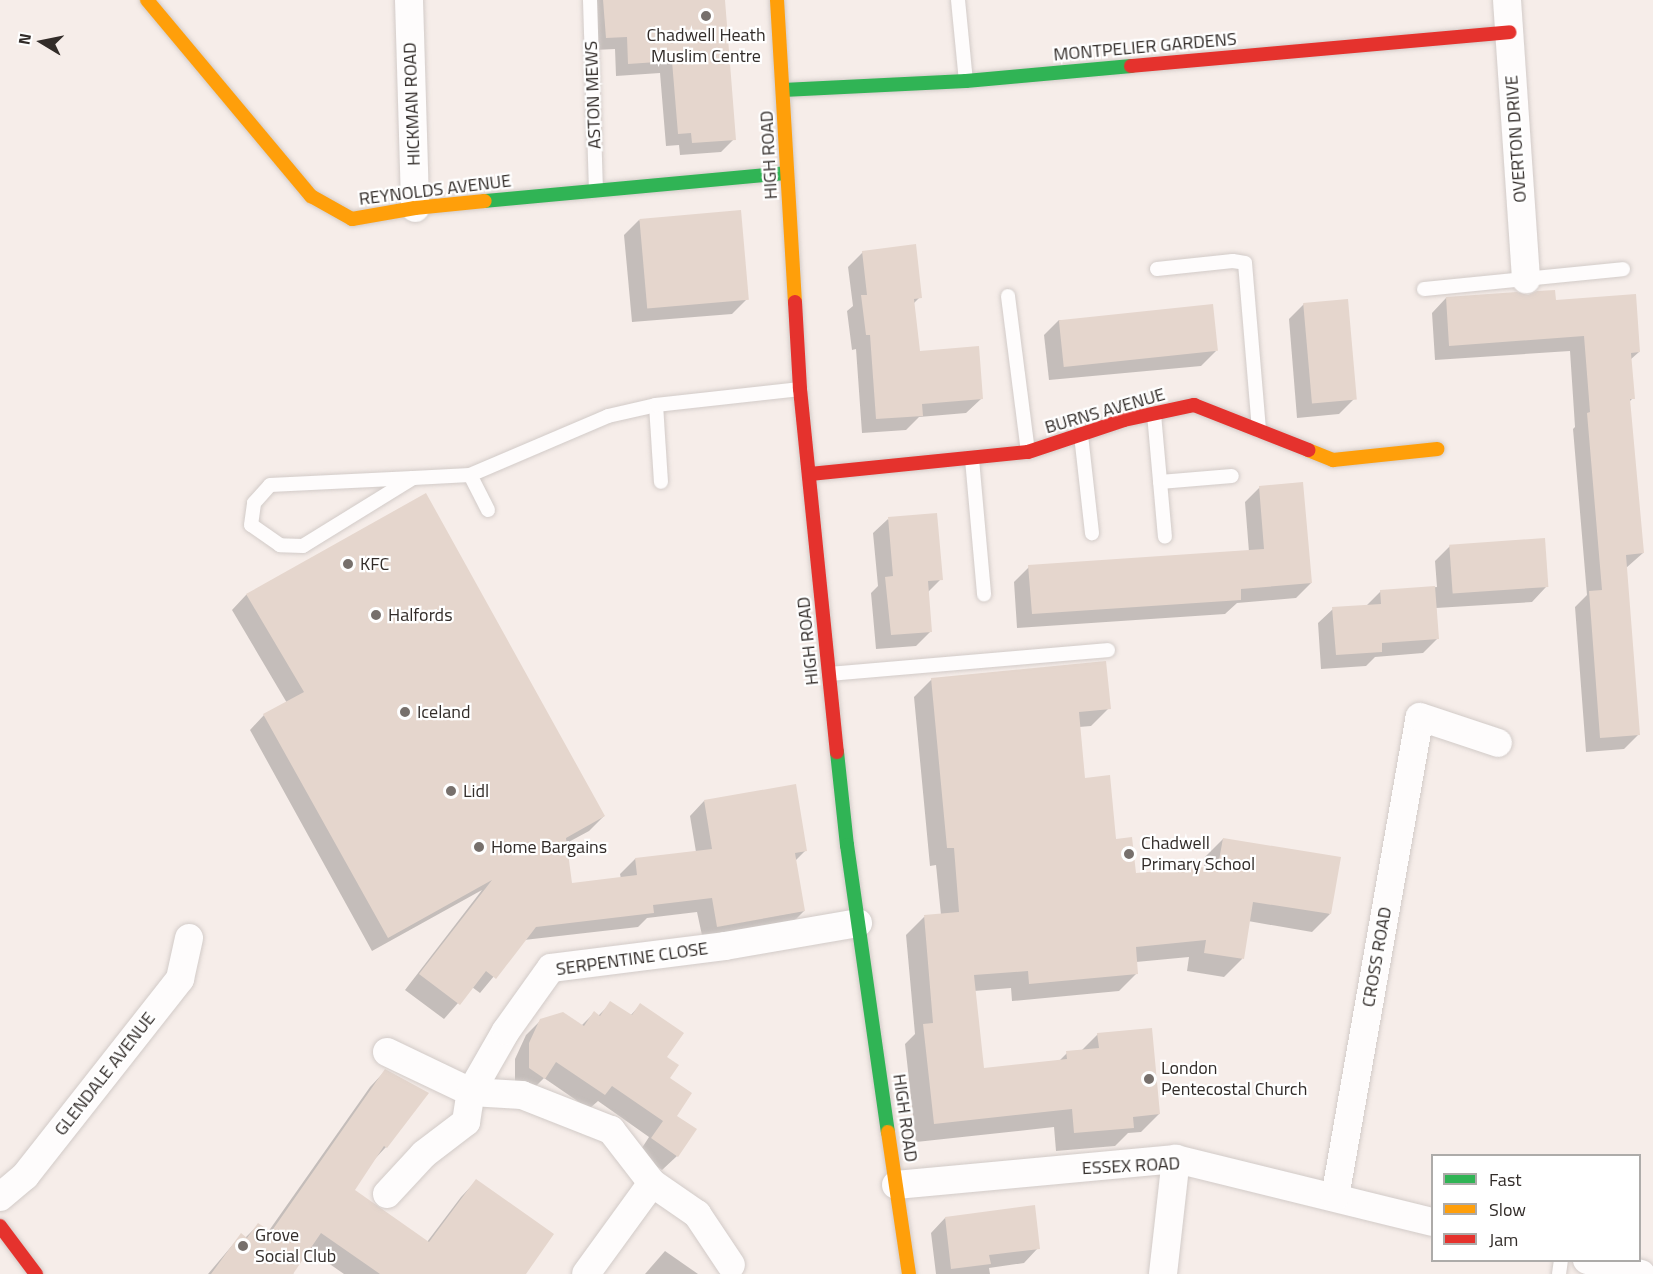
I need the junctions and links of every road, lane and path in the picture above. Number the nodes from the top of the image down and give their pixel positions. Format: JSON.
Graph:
{"nodes":[{"id":1,"x":147,"y":0,"type":"edge"},
{"id":2,"x":410,"y":0,"type":"edge"},
{"id":3,"x":590,"y":0,"type":"edge"},
{"id":4,"x":777,"y":0,"type":"edge"},
{"id":5,"x":958,"y":0,"type":"edge"},
{"id":6,"x":1507,"y":0,"type":"edge"},
{"id":7,"x":1509,"y":32,"type":"junction"},
{"id":8,"x":966,"y":81,"type":"junction"},
{"id":9,"x":783,"y":90,"type":"junction"},
{"id":10,"x":788,"y":173,"type":"junction"},
{"id":11,"x":596,"y":189,"type":"junction"},
{"id":12,"x":415,"y":208,"type":"junction"},
{"id":13,"x":1157,"y":269,"type":"dead end"},
{"id":14,"x":1623,"y":269,"type":"dead end"},
{"id":15,"x":1526,"y":279,"type":"junction"},
{"id":16,"x":1424,"y":289,"type":"dead end"},
{"id":17,"x":1008,"y":296,"type":"dead end"},
{"id":18,"x":800,"y":389,"type":"junction"},
{"id":19,"x":656,"y":405,"type":"junction"},
{"id":20,"x":1154,"y":414,"type":"junction"},
{"id":21,"x":1259,"y":432,"type":"junction"},
{"id":22,"x":1081,"y":435,"type":"junction"},
{"id":23,"x":1437,"y":449,"type":"dead end"},
{"id":24,"x":1028,"y":452,"type":"junction"},
{"id":25,"x":972,"y":459,"type":"junction"},
{"id":26,"x":810,"y":474,"type":"junction"},
{"id":27,"x":470,"y":475,"type":"junction"},
{"id":28,"x":1232,"y":476,"type":"dead end"},
{"id":29,"x":413,"y":478,"type":"junction"},
{"id":30,"x":661,"y":482,"type":"dead end"},
{"id":31,"x":1160,"y":482,"type":"junction"},
{"id":32,"x":488,"y":510,"type":"dead end"},
{"id":33,"x":1092,"y":533,"type":"dead end"},
{"id":34,"x":1165,"y":537,"type":"dead end"},
{"id":35,"x":984,"y":594,"type":"dead end"},
{"id":36,"x":1108,"y":650,"type":"dead end"},
{"id":37,"x":830,"y":674,"type":"junction"},
{"id":38,"x":1498,"y":743,"type":"dead end"},
{"id":39,"x":858,"y":923,"type":"junction"},
{"id":40,"x":189,"y":938,"type":"dead end"},
{"id":41,"x":387,"y":1052,"type":"dead end"},
{"id":42,"x":471,"y":1092,"type":"junction"},
{"id":43,"x":1176,"y":1159,"type":"junction"},
{"id":44,"x":652,"y":1183,"type":"junction"},
{"id":45,"x":896,"y":1185,"type":"junction"},
{"id":46,"x":387,"y":1194,"type":"dead end"},
{"id":47,"x":0,"y":1197,"type":"edge"},
{"id":48,"x":1335,"y":1197,"type":"junction"},
{"id":49,"x":1431,"y":1222,"type":"edge"},
{"id":50,"x":0,"y":1226,"type":"edge"},
{"id":51,"x":1595,"y":1262,"type":"edge"},
{"id":52,"x":731,"y":1265,"type":"dead end"},
{"id":53,"x":36,"y":1274,"type":"edge"},
{"id":54,"x":586,"y":1274,"type":"edge"},
{"id":55,"x":909,"y":1274,"type":"edge"},
{"id":56,"x":1163,"y":1274,"type":"edge"},
{"id":57,"x":1641,"y":1274,"type":"edge"}],
"edges":[{"from":1,"to":12,"type":"street","name":"REYNOLDS AVENUE"},
{"from":2,"to":12,"type":"street","name":"HICKMAN ROAD"},
{"from":3,"to":11,"type":"lane","name":"ASTON MEWS"},
{"from":4,"to":9,"type":"street","name":"HIGH ROAD"},
{"from":5,"to":8,"type":"lane"},
{"from":6,"to":7,"type":"street","name":"OVERTON DRIVE"},
{"from":7,"to":8,"type":"street","name":"MONTPELIER GARDENS"},
{"from":7,"to":15,"type":"street","name":"OVERTON DRIVE"},
{"from":8,"to":9,"type":"street","name":"MONTPELIER GARDENS"},
{"from":9,"to":10,"type":"street","name":"HIGH ROAD"},
{"from":10,"to":11,"type":"street","name":"REYNOLDS AVENUE"},
{"from":10,"to":18,"type":"street","name":"HIGH ROAD"},
{"from":11,"to":12,"type":"street","name":"REYNOLDS AVENUE"},
{"from":13,"to":21,"type":"lane"},
{"from":14,"to":15,"type":"lane"},
{"from":15,"to":16,"type":"lane"},
{"from":17,"to":24,"type":"lane"},
{"from":18,"to":19,"type":"lane"},
{"from":18,"to":26,"type":"street","name":"HIGH ROAD"},
{"from":19,"to":27,"type":"lane"},
{"from":19,"to":30,"type":"lane"},
{"from":20,"to":21,"type":"street","name":"BURNS AVENUE"},
{"from":20,"to":22,"type":"street","name":"BURNS AVENUE"},
{"from":20,"to":31,"type":"lane"},
{"from":21,"to":23,"type":"street","name":"BURNS AVENUE"},
{"from":22,"to":24,"type":"street","name":"BURNS AVENUE"},
{"from":22,"to":33,"type":"lane"},
{"from":24,"to":25,"type":"street","name":"BURNS AVENUE"},
{"from":25,"to":26,"type":"street","name":"BURNS AVENUE"},
{"from":25,"to":35,"type":"lane"},
{"from":26,"to":37,"type":"street","name":"HIGH ROAD"},
{"from":27,"to":29,"type":"lane"},
{"from":27,"to":32,"type":"lane"},
{"from":28,"to":31,"type":"lane"},
{"from":29,"to":29,"type":"lane"},
{"from":31,"to":34,"type":"lane"},
{"from":36,"to":37,"type":"lane"},
{"from":37,"to":39,"type":"street","name":"HIGH ROAD"},
{"from":38,"to":48,"type":"street","name":"CROSS ROAD"},
{"from":39,"to":42,"type":"street","name":"SERPENTINE CLOSE"},
{"from":39,"to":45,"type":"street","name":"HIGH ROAD"},
{"from":40,"to":47,"type":"street","name":"GLENDALE AVENUE"},
{"from":41,"to":42,"type":"street"},
{"from":42,"to":44,"type":"street"},
{"from":42,"to":46,"type":"street","name":"SERPENTINE CLOSE"},
{"from":43,"to":45,"type":"street","name":"ESSEX ROAD"},
{"from":43,"to":48,"type":"street","name":"ESSEX ROAD"},
{"from":43,"to":56,"type":"street"},
{"from":44,"to":52,"type":"street"},
{"from":44,"to":54,"type":"street"},
{"from":45,"to":55,"type":"street","name":"HIGH ROAD"},
{"from":48,"to":49,"type":"street","name":"ESSEX ROAD"},
{"from":50,"to":53,"type":"street"},
{"from":51,"to":57,"type":"street"}]}
